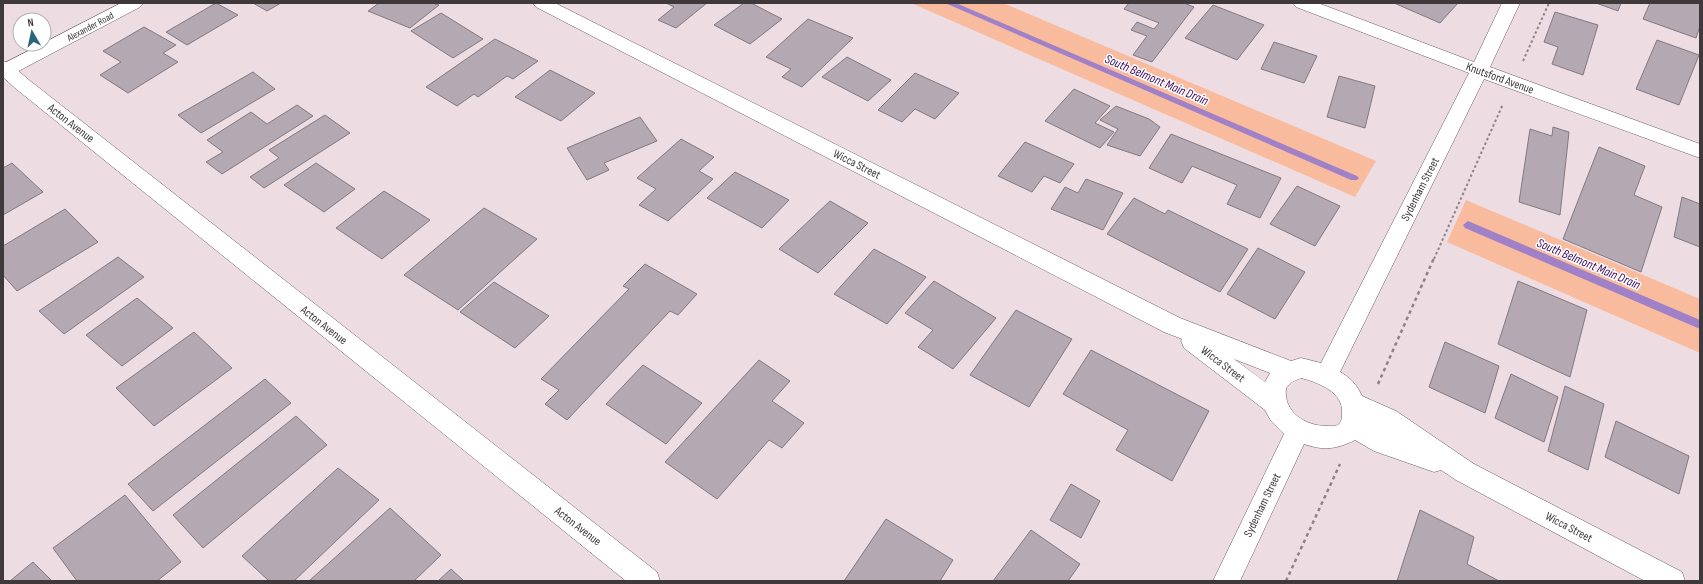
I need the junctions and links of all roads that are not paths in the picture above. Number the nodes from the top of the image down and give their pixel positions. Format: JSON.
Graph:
{"nodes":[{"id":1,"x":110,"y":3,"type":"edge"},
{"id":2,"x":134,"y":3,"type":"edge"},
{"id":3,"x":542,"y":3,"type":"edge"},
{"id":4,"x":1302,"y":3,"type":"edge"},
{"id":5,"x":1511,"y":3,"type":"edge"},
{"id":6,"x":52,"y":33,"type":"edge"},
{"id":7,"x":21,"y":52,"type":"edge"},
{"id":8,"x":4,"y":67,"type":"edge"},
{"id":9,"x":1480,"y":70,"type":"junction"},
{"id":10,"x":1700,"y":151,"type":"edge"},
{"id":11,"x":1172,"y":325,"type":"junction"},
{"id":12,"x":1290,"y":371,"type":"junction"},
{"id":13,"x":1327,"y":374,"type":"junction"},
{"id":14,"x":1275,"y":403,"type":"junction"},
{"id":15,"x":1354,"y":415,"type":"junction"},
{"id":16,"x":1298,"y":430,"type":"junction"},
{"id":17,"x":1466,"y":472,"type":"junction"},
{"id":18,"x":647,"y":581,"type":"edge"},
{"id":19,"x":1226,"y":581,"type":"edge"},
{"id":20,"x":1672,"y":581,"type":"edge"}],
"edges":[{"from":1,"to":6,"type":"street","name":"Alexander Road"},
{"from":2,"to":8,"type":"street","name":"Alexander Road"},
{"from":3,"to":11,"type":"street","name":"Wicca Street"},
{"from":4,"to":9,"type":"street","name":"Knutsford Avenue"},
{"from":5,"to":9,"type":"street","name":"Sydenham Street"},
{"from":7,"to":8,"type":"street"},
{"from":8,"to":18,"type":"street","name":"Acton Avenue"},
{"from":9,"to":10,"type":"street","name":"Knutsford Avenue"},
{"from":9,"to":13,"type":"street","name":"Sydenham Street"},
{"from":11,"to":12,"type":"street","name":"Wicca Street"},
{"from":11,"to":14,"type":"street","name":"Wicca Street"},
{"from":12,"to":13,"type":"street"},
{"from":12,"to":14,"type":"street"},
{"from":13,"to":15,"type":"street"},
{"from":14,"to":16,"type":"street"},
{"from":15,"to":16,"type":"street"},
{"from":15,"to":17,"type":"street","name":"Wicca Street"},
{"from":15,"to":17,"type":"street","name":"Wicca Street"},
{"from":16,"to":19,"type":"street","name":"Sydenham Street"},
{"from":17,"to":20,"type":"street","name":"Wicca Street"}]}
